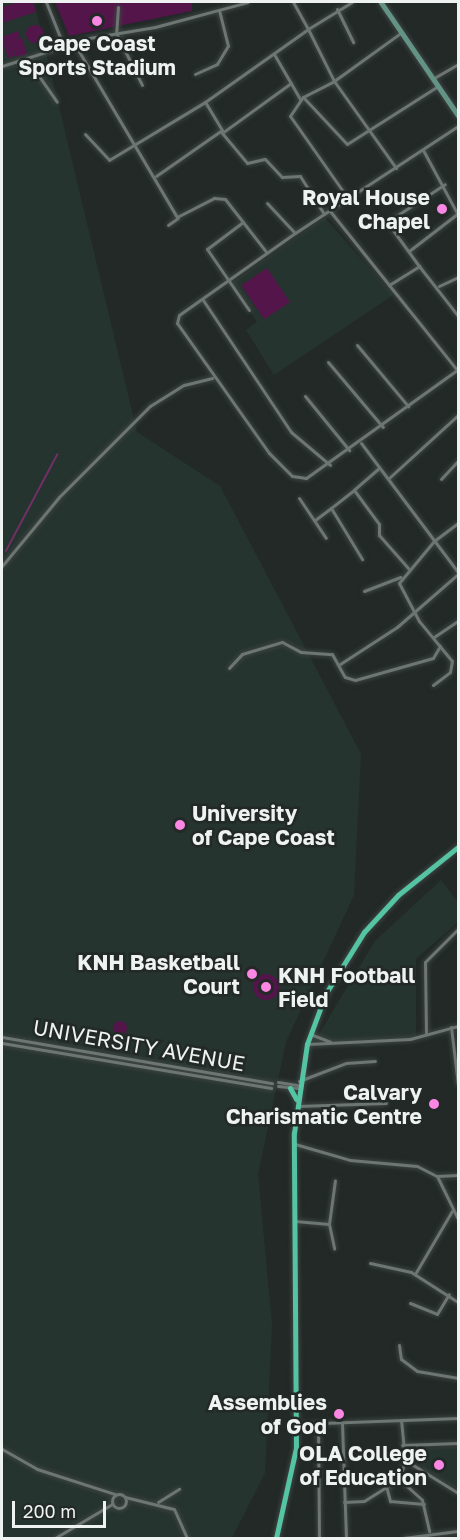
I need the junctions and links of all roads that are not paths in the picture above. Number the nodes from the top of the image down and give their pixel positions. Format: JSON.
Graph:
{"nodes":[{"id":1,"x":46,"y":2,"type":"edge"},
{"id":2,"x":248,"y":2,"type":"edge"},
{"id":3,"x":293,"y":2,"type":"edge"},
{"id":4,"x":352,"y":2,"type":"edge"},
{"id":5,"x":381,"y":2,"type":"edge"},
{"id":6,"x":118,"y":7,"type":"dead end"},
{"id":7,"x":337,"y":9,"type":"junction"},
{"id":8,"x":219,"y":11,"type":"junction"},
{"id":9,"x":308,"y":29,"type":"junction"},
{"id":10,"x":402,"y":32,"type":"junction"},
{"id":11,"x":116,"y":33,"type":"junction"},
{"id":12,"x":353,"y":42,"type":"dead end"},
{"id":13,"x":74,"y":43,"type":"junction"},
{"id":14,"x":63,"y":46,"type":"junction"},
{"id":15,"x":274,"y":54,"type":"junction"},
{"id":16,"x":27,"y":59,"type":"junction"},
{"id":17,"x":459,"y":64,"type":"edge"},
{"id":18,"x":2,"y":66,"type":"edge"},
{"id":19,"x":195,"y":74,"type":"dead end"},
{"id":20,"x":434,"y":78,"type":"junction"},
{"id":21,"x":334,"y":81,"type":"junction"},
{"id":22,"x":291,"y":82,"type":"junction"},
{"id":23,"x":142,"y":85,"type":"dead end"},
{"id":24,"x":439,"y":85,"type":"junction"},
{"id":25,"x":302,"y":98,"type":"junction"},
{"id":26,"x":57,"y":102,"type":"dead end"},
{"id":27,"x":205,"y":102,"type":"junction"},
{"id":28,"x":459,"y":116,"type":"edge"},
{"id":29,"x":459,"y":126,"type":"edge"},
{"id":30,"x":371,"y":127,"type":"junction"},
{"id":31,"x":222,"y":130,"type":"junction"},
{"id":32,"x":86,"y":134,"type":"dead end"},
{"id":33,"x":136,"y":144,"type":"junction"},
{"id":34,"x":423,"y":150,"type":"junction"},
{"id":35,"x":396,"y":168,"type":"junction"},
{"id":36,"x":156,"y":176,"type":"junction"},
{"id":37,"x":445,"y":184,"type":"junction"},
{"id":38,"x":348,"y":198,"type":"junction"},
{"id":39,"x":267,"y":204,"type":"dead end"},
{"id":40,"x":330,"y":211,"type":"junction"},
{"id":41,"x":324,"y":214,"type":"junction"},
{"id":42,"x":458,"y":214,"type":"edge"},
{"id":43,"x":178,"y":218,"type":"junction"},
{"id":44,"x":243,"y":222,"type":"junction"},
{"id":45,"x":168,"y":225,"type":"dead end"},
{"id":46,"x":295,"y":233,"type":"junction"},
{"id":47,"x":409,"y":250,"type":"junction"},
{"id":48,"x":267,"y":253,"type":"junction"},
{"id":49,"x":419,"y":266,"type":"junction"},
{"id":50,"x":459,"y":277,"type":"edge"},
{"id":51,"x":229,"y":280,"type":"junction"},
{"id":52,"x":389,"y":285,"type":"junction"},
{"id":53,"x":439,"y":286,"type":"junction"},
{"id":54,"x":203,"y":300,"type":"junction"},
{"id":55,"x":249,"y":310,"type":"dead end"},
{"id":56,"x":459,"y":316,"type":"edge"},
{"id":57,"x":357,"y":345,"type":"dead end"},
{"id":58,"x":328,"y":362,"type":"dead end"},
{"id":59,"x":458,"y":370,"type":"edge"},
{"id":60,"x":212,"y":378,"type":"junction"},
{"id":61,"x":305,"y":396,"type":"dead end"},
{"id":62,"x":408,"y":406,"type":"junction"},
{"id":63,"x":459,"y":415,"type":"edge"},
{"id":64,"x":382,"y":427,"type":"junction"},
{"id":65,"x":361,"y":443,"type":"junction"},
{"id":66,"x":349,"y":450,"type":"junction"},
{"id":67,"x":459,"y":461,"type":"edge"},
{"id":68,"x":330,"y":465,"type":"junction"},
{"id":69,"x":379,"y":468,"type":"junction"},
{"id":70,"x":389,"y":478,"type":"junction"},
{"id":71,"x":441,"y":479,"type":"dead end"},
{"id":72,"x":354,"y":490,"type":"junction"},
{"id":73,"x":299,"y":498,"type":"dead end"},
{"id":74,"x":331,"y":508,"type":"junction"},
{"id":75,"x":315,"y":520,"type":"junction"},
{"id":76,"x":459,"y":523,"type":"edge"},
{"id":77,"x":326,"y":538,"type":"dead end"},
{"id":78,"x":434,"y":541,"type":"junction"},
{"id":79,"x":362,"y":560,"type":"dead end"},
{"id":80,"x":2,"y":566,"type":"edge"},
{"id":81,"x":408,"y":568,"type":"junction"},
{"id":82,"x":459,"y":573,"type":"edge"},
{"id":83,"x":400,"y":577,"type":"junction"},
{"id":84,"x":364,"y":591,"type":"dead end"},
{"id":85,"x":413,"y":610,"type":"junction"},
{"id":86,"x":459,"y":621,"type":"edge"},
{"id":87,"x":434,"y":637,"type":"junction"},
{"id":88,"x":440,"y":646,"type":"junction"},
{"id":89,"x":340,"y":664,"type":"junction"},
{"id":90,"x":229,"y":668,"type":"dead end"},
{"id":91,"x":433,"y":685,"type":"dead end"},
{"id":92,"x":459,"y":847,"type":"edge"},
{"id":93,"x":459,"y":929,"type":"edge"},
{"id":94,"x":459,"y":1026,"type":"edge"},
{"id":95,"x":451,"y":1027,"type":"junction"},
{"id":96,"x":310,"y":1034,"type":"junction"},
{"id":97,"x":426,"y":1034,"type":"junction"},
{"id":98,"x":2,"y":1037,"type":"edge"},
{"id":99,"x":331,"y":1042,"type":"junction"},
{"id":100,"x":2,"y":1043,"type":"edge"},
{"id":101,"x":306,"y":1044,"type":"junction"},
{"id":102,"x":375,"y":1061,"type":"dead end"},
{"id":103,"x":272,"y":1083,"type":"dead end"},
{"id":104,"x":299,"y":1083,"type":"junction"},
{"id":105,"x":278,"y":1084,"type":"dead end"},
{"id":106,"x":459,"y":1085,"type":"edge"},
{"id":107,"x":290,"y":1086,"type":"junction"},
{"id":108,"x":271,"y":1088,"type":"dead end"},
{"id":109,"x":296,"y":1099,"type":"junction"},
{"id":110,"x":386,"y":1103,"type":"dead end"},
{"id":111,"x":296,"y":1106,"type":"junction"},
{"id":112,"x":294,"y":1144,"type":"junction"},
{"id":113,"x":459,"y":1174,"type":"edge"},
{"id":114,"x":437,"y":1176,"type":"junction"},
{"id":115,"x":336,"y":1180,"type":"dead end"},
{"id":116,"x":452,"y":1211,"type":"junction"},
{"id":117,"x":459,"y":1219,"type":"edge"},
{"id":118,"x":295,"y":1221,"type":"junction"},
{"id":119,"x":329,"y":1224,"type":"junction"},
{"id":120,"x":334,"y":1248,"type":"dead end"},
{"id":121,"x":370,"y":1263,"type":"dead end"},
{"id":122,"x":415,"y":1274,"type":"junction"},
{"id":123,"x":449,"y":1294,"type":"junction"},
{"id":124,"x":459,"y":1302,"type":"edge"},
{"id":125,"x":410,"y":1303,"type":"dead end"},
{"id":126,"x":399,"y":1345,"type":"dead end"},
{"id":127,"x":459,"y":1378,"type":"edge"},
{"id":128,"x":459,"y":1418,"type":"edge"},
{"id":129,"x":401,"y":1420,"type":"junction"},
{"id":130,"x":318,"y":1423,"type":"junction"},
{"id":131,"x":342,"y":1423,"type":"junction"},
{"id":132,"x":296,"y":1424,"type":"junction"},
{"id":133,"x":459,"y":1443,"type":"edge"},
{"id":134,"x":402,"y":1445,"type":"junction"},
{"id":135,"x":2,"y":1449,"type":"edge"},
{"id":136,"x":405,"y":1460,"type":"junction"},
{"id":137,"x":399,"y":1479,"type":"junction"},
{"id":138,"x":386,"y":1486,"type":"junction"},
{"id":139,"x":179,"y":1489,"type":"dead end"},
{"id":140,"x":103,"y":1491,"type":"junction"},
{"id":141,"x":459,"y":1493,"type":"edge"},
{"id":142,"x":115,"y":1494,"type":"junction"},
{"id":143,"x":125,"y":1497,"type":"junction"},
{"id":144,"x":111,"y":1499,"type":"junction"},
{"id":145,"x":158,"y":1502,"type":"junction"},
{"id":146,"x":344,"y":1502,"type":"junction"},
{"id":147,"x":112,"y":1504,"type":"junction"},
{"id":148,"x":424,"y":1504,"type":"junction"},
{"id":149,"x":429,"y":1531,"type":"junction"},
{"id":150,"x":459,"y":1531,"type":"edge"},
{"id":151,"x":55,"y":1539,"type":"edge"},
{"id":152,"x":187,"y":1539,"type":"edge"},
{"id":153,"x":276,"y":1539,"type":"edge"},
{"id":154,"x":320,"y":1539,"type":"edge"},
{"id":155,"x":346,"y":1539,"type":"edge"},
{"id":156,"x":403,"y":1539,"type":"edge"}],
"edges":[{"from":1,"to":14,"type":"street"},
{"from":2,"to":8,"type":"street"},
{"from":3,"to":9,"type":"street"},
{"from":4,"to":7,"type":"street"},
{"from":5,"to":10,"type":"main road"},
{"from":6,"to":11,"type":"street"},
{"from":7,"to":9,"type":"street"},
{"from":7,"to":12,"type":"street"},
{"from":8,"to":11,"type":"street"},
{"from":8,"to":19,"type":"street"},
{"from":9,"to":15,"type":"street"},
{"from":9,"to":21,"type":"street"},
{"from":10,"to":20,"type":"main road"},
{"from":10,"to":21,"type":"street"},
{"from":11,"to":13,"type":"street"},
{"from":11,"to":23,"type":"street"},
{"from":13,"to":14,"type":"street"},
{"from":13,"to":33,"type":"street"},
{"from":14,"to":16,"type":"street"},
{"from":15,"to":22,"type":"street"},
{"from":15,"to":27,"type":"street"},
{"from":16,"to":18,"type":"street"},
{"from":16,"to":26,"type":"street"},
{"from":17,"to":20,"type":"street"},
{"from":20,"to":24,"type":"main road"},
{"from":21,"to":25,"type":"street"},
{"from":21,"to":30,"type":"street"},
{"from":22,"to":25,"type":"street"},
{"from":22,"to":31,"type":"street"},
{"from":24,"to":28,"type":"main road"},
{"from":24,"to":30,"type":"street"},
{"from":25,"to":30,"type":"street"},
{"from":25,"to":38,"type":"street"},
{"from":27,"to":31,"type":"street"},
{"from":27,"to":33,"type":"street"},
{"from":29,"to":34,"type":"street"},
{"from":30,"to":35,"type":"street"},
{"from":31,"to":36,"type":"street"},
{"from":31,"to":41,"type":"street"},
{"from":32,"to":33,"type":"street"},
{"from":33,"to":36,"type":"street"},
{"from":34,"to":35,"type":"street"},
{"from":34,"to":37,"type":"street"},
{"from":35,"to":38,"type":"street"},
{"from":36,"to":43,"type":"street"},
{"from":37,"to":42,"type":"street"},
{"from":37,"to":47,"type":"street"},
{"from":38,"to":40,"type":"street"},
{"from":39,"to":46,"type":"street"},
{"from":40,"to":41,"type":"street"},
{"from":40,"to":52,"type":"street"},
{"from":41,"to":46,"type":"street"},
{"from":42,"to":47,"type":"street"},
{"from":43,"to":44,"type":"street"},
{"from":43,"to":45,"type":"street"},
{"from":44,"to":48,"type":"street"},
{"from":44,"to":51,"type":"street"},
{"from":46,"to":48,"type":"street"},
{"from":47,"to":49,"type":"street"},
{"from":48,"to":51,"type":"street"},
{"from":49,"to":52,"type":"street"},
{"from":49,"to":53,"type":"street"},
{"from":50,"to":53,"type":"street"},
{"from":51,"to":54,"type":"street"},
{"from":51,"to":55,"type":"street"},
{"from":52,"to":59,"type":"street"},
{"from":53,"to":56,"type":"street"},
{"from":54,"to":60,"type":"street"},
{"from":54,"to":68,"type":"street"},
{"from":57,"to":62,"type":"street"},
{"from":58,"to":64,"type":"street"},
{"from":59,"to":62,"type":"street"},
{"from":60,"to":68,"type":"street"},
{"from":60,"to":80,"type":"street"},
{"from":61,"to":66,"type":"street"},
{"from":62,"to":64,"type":"street"},
{"from":63,"to":70,"type":"street"},
{"from":64,"to":65,"type":"street"},
{"from":65,"to":66,"type":"street"},
{"from":65,"to":69,"type":"street"},
{"from":66,"to":68,"type":"street"},
{"from":67,"to":71,"type":"street"},
{"from":69,"to":70,"type":"street"},
{"from":69,"to":72,"type":"street"},
{"from":70,"to":78,"type":"street"},
{"from":72,"to":74,"type":"street"},
{"from":72,"to":81,"type":"street"},
{"from":73,"to":75,"type":"street"},
{"from":74,"to":75,"type":"street"},
{"from":74,"to":79,"type":"street"},
{"from":75,"to":77,"type":"street"},
{"from":76,"to":78,"type":"street"},
{"from":78,"to":81,"type":"street"},
{"from":78,"to":82,"type":"street"},
{"from":81,"to":83,"type":"street"},
{"from":82,"to":85,"type":"street"},
{"from":83,"to":84,"type":"street"},
{"from":83,"to":85,"type":"street"},
{"from":85,"to":87,"type":"street"},
{"from":85,"to":89,"type":"street"},
{"from":86,"to":87,"type":"street"},
{"from":87,"to":88,"type":"street"},
{"from":88,"to":89,"type":"street"},
{"from":88,"to":91,"type":"street"},
{"from":89,"to":90,"type":"street"},
{"from":92,"to":96,"type":"highway"},
{"from":93,"to":97,"type":"street"},
{"from":94,"to":95,"type":"street"},
{"from":95,"to":97,"type":"street"},
{"from":95,"to":106,"type":"street"},
{"from":96,"to":99,"type":"street"},
{"from":96,"to":101,"type":"highway"},
{"from":97,"to":99,"type":"street"},
{"from":98,"to":103,"type":"street","name":"UNIVERSITY AVENUE"},
{"from":99,"to":101,"type":"street"},
{"from":100,"to":108,"type":"street","name":"UNIVERSITY AVENUE"},
{"from":101,"to":104,"type":"highway"},
{"from":102,"to":104,"type":"street"},
{"from":104,"to":107,"type":"highway"},
{"from":104,"to":107,"type":"street"},
{"from":104,"to":109,"type":"highway"},
{"from":105,"to":107,"type":"street"},
{"from":107,"to":109,"type":"highway"},
{"from":109,"to":111,"type":"highway"},
{"from":110,"to":111,"type":"street"},
{"from":111,"to":112,"type":"highway"},
{"from":112,"to":114,"type":"street"},
{"from":112,"to":118,"type":"highway"},
{"from":113,"to":114,"type":"street"},
{"from":114,"to":116,"type":"street"},
{"from":115,"to":119,"type":"street"},
{"from":116,"to":117,"type":"street"},
{"from":116,"to":122,"type":"street"},
{"from":118,"to":119,"type":"street"},
{"from":118,"to":132,"type":"highway"},
{"from":119,"to":120,"type":"street"},
{"from":121,"to":122,"type":"street"},
{"from":122,"to":123,"type":"street"},
{"from":123,"to":124,"type":"street"},
{"from":123,"to":125,"type":"street"},
{"from":126,"to":127,"type":"street"},
{"from":128,"to":129,"type":"street"},
{"from":129,"to":131,"type":"street"},
{"from":129,"to":134,"type":"street"},
{"from":130,"to":131,"type":"street"},
{"from":130,"to":132,"type":"street"},
{"from":130,"to":154,"type":"street"},
{"from":131,"to":146,"type":"street"},
{"from":132,"to":153,"type":"highway"},
{"from":133,"to":134,"type":"street"},
{"from":134,"to":136,"type":"street"},
{"from":135,"to":140,"type":"street"},
{"from":136,"to":137,"type":"street"},
{"from":136,"to":141,"type":"street"},
{"from":137,"to":138,"type":"street"},
{"from":137,"to":148,"type":"street"},
{"from":138,"to":146,"type":"street"},
{"from":138,"to":148,"type":"street"},
{"from":139,"to":145,"type":"street"},
{"from":140,"to":142,"type":"street"},
{"from":140,"to":144,"type":"street"},
{"from":142,"to":143,"type":"street"},
{"from":142,"to":144,"type":"street"},
{"from":143,"to":145,"type":"street"},
{"from":143,"to":147,"type":"street"},
{"from":144,"to":147,"type":"street"},
{"from":145,"to":152,"type":"street"},
{"from":146,"to":155,"type":"street"},
{"from":147,"to":151,"type":"street"},
{"from":148,"to":149,"type":"street"},
{"from":149,"to":150,"type":"street"},
{"from":149,"to":156,"type":"street"}]}
